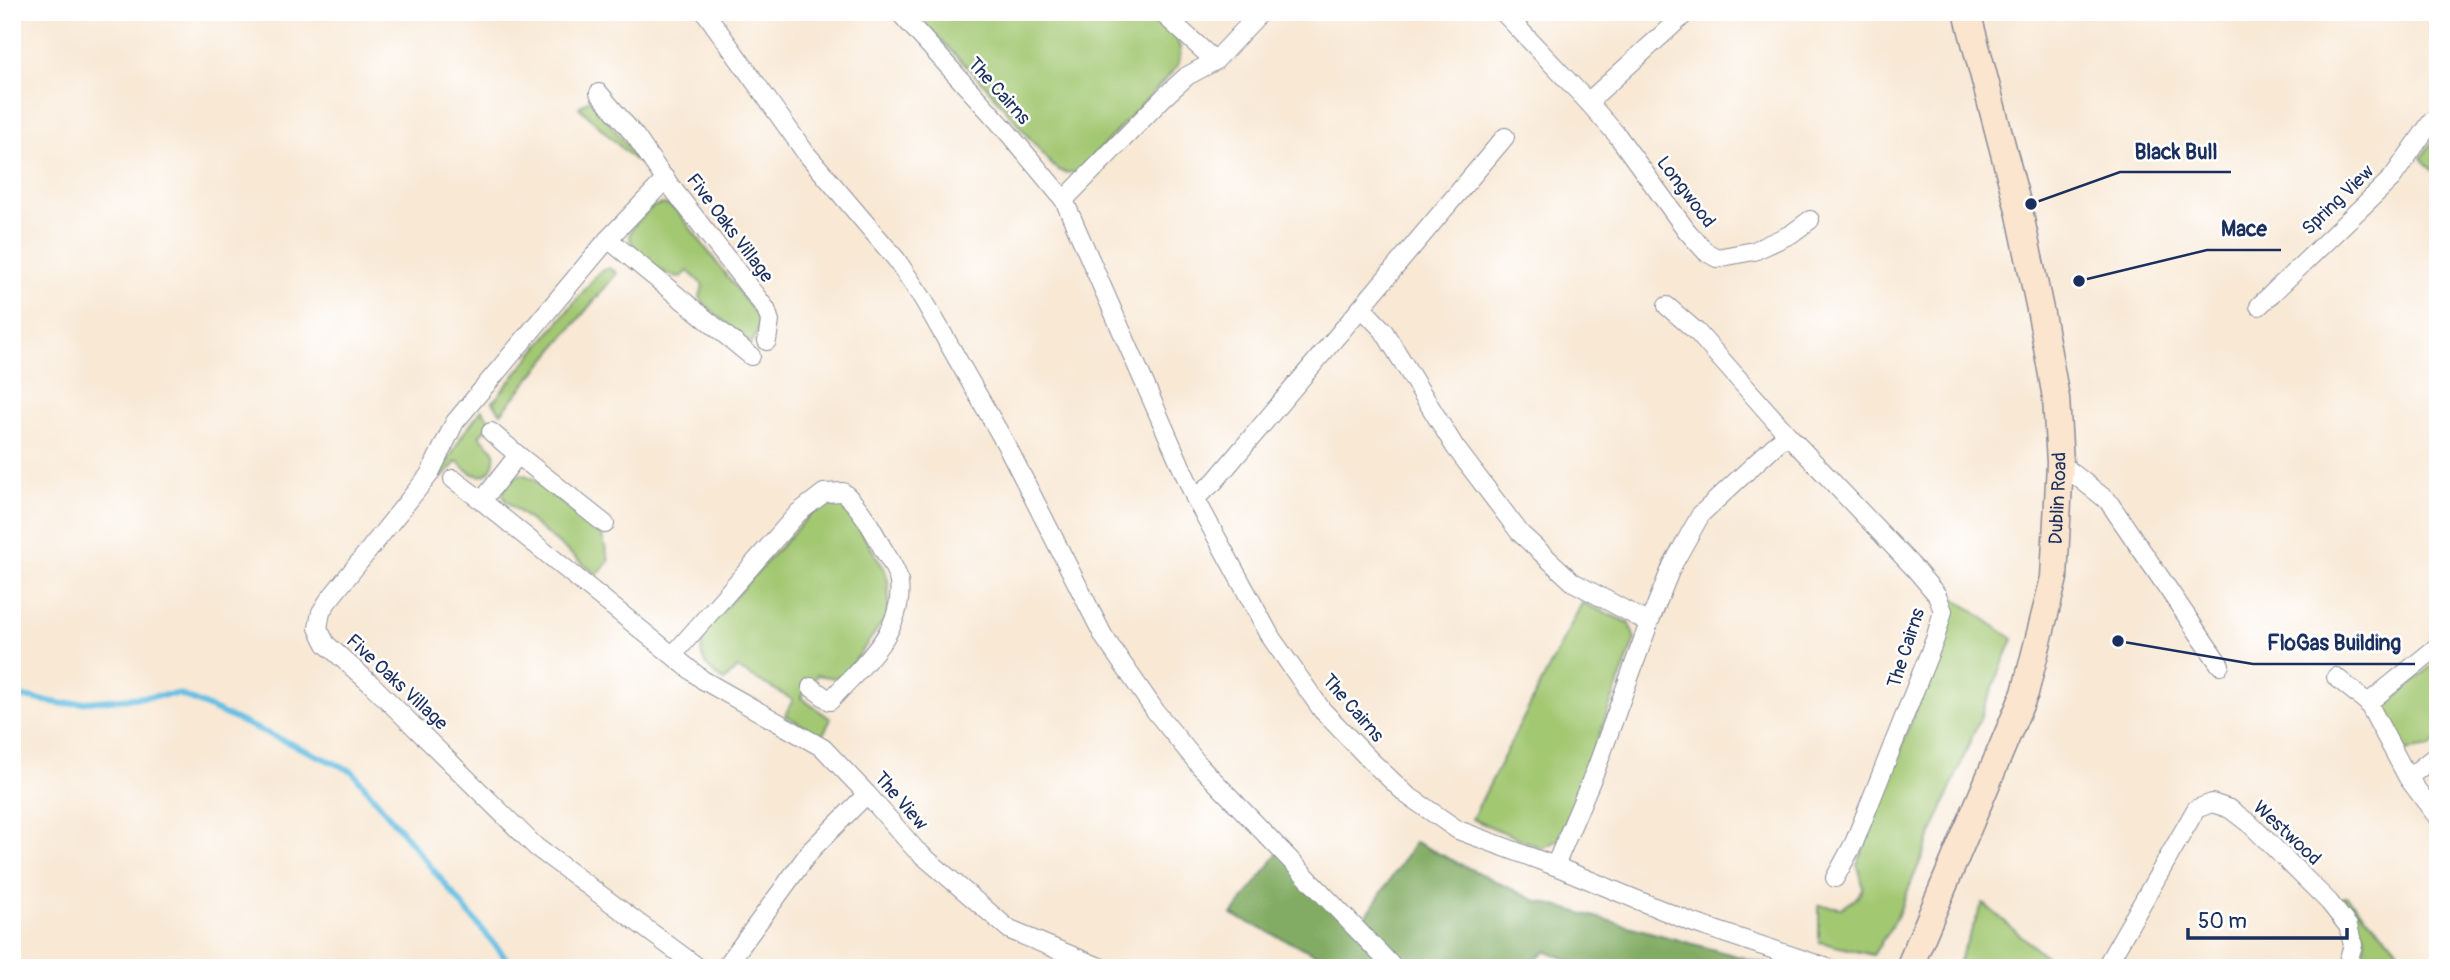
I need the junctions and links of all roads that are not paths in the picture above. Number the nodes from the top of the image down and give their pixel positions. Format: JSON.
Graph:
{"nodes":[{"id":1,"x":705,"y":12,"type":"edge"},
{"id":2,"x":899,"y":12,"type":"edge"},
{"id":3,"x":1161,"y":12,"type":"edge"},
{"id":4,"x":1261,"y":12,"type":"edge"},
{"id":5,"x":1503,"y":12,"type":"edge"},
{"id":6,"x":1687,"y":12,"type":"edge"},
{"id":7,"x":1967,"y":12,"type":"edge"},
{"id":8,"x":1215,"y":61,"type":"junction"},
{"id":9,"x":599,"y":93,"type":"dead end"},
{"id":10,"x":1588,"y":102,"type":"junction"},
{"id":11,"x":2438,"y":117,"type":"edge"},
{"id":12,"x":1506,"y":137,"type":"dead end"},
{"id":13,"x":666,"y":179,"type":"junction"},
{"id":14,"x":1064,"y":200,"type":"junction"},
{"id":15,"x":1810,"y":220,"type":"dead end"},
{"id":16,"x":608,"y":239,"type":"junction"},
{"id":17,"x":1667,"y":306,"type":"dead end"},
{"id":18,"x":2259,"y":306,"type":"dead end"},
{"id":19,"x":1362,"y":308,"type":"junction"},
{"id":20,"x":767,"y":341,"type":"dead end"},
{"id":21,"x":751,"y":356,"type":"dead end"},
{"id":22,"x":491,"y":432,"type":"dead end"},
{"id":23,"x":1787,"y":434,"type":"junction"},
{"id":24,"x":518,"y":455,"type":"junction"},
{"id":25,"x":2060,"y":463,"type":"junction"},
{"id":26,"x":453,"y":479,"type":"dead end"},
{"id":27,"x":1195,"y":498,"type":"junction"},
{"id":28,"x":482,"y":501,"type":"junction"},
{"id":29,"x":605,"y":524,"type":"dead end"},
{"id":30,"x":1649,"y":623,"type":"junction"},
{"id":31,"x":2438,"y":646,"type":"edge"},
{"id":32,"x":673,"y":655,"type":"junction"},
{"id":33,"x":2220,"y":665,"type":"dead end"},
{"id":34,"x":2336,"y":677,"type":"dead end"},
{"id":35,"x":811,"y":687,"type":"dead end"},
{"id":36,"x":2368,"y":703,"type":"junction"},
{"id":37,"x":2438,"y":754,"type":"edge"},
{"id":38,"x":2408,"y":778,"type":"junction"},
{"id":39,"x":867,"y":794,"type":"junction"},
{"id":40,"x":2438,"y":818,"type":"edge"},
{"id":41,"x":1555,"y":866,"type":"junction"},
{"id":42,"x":1835,"y":878,"type":"dead end"},
{"id":43,"x":699,"y":968,"type":"edge"},
{"id":44,"x":725,"y":968,"type":"edge"},
{"id":45,"x":1102,"y":968,"type":"edge"},
{"id":46,"x":1394,"y":968,"type":"edge"},
{"id":47,"x":1828,"y":968,"type":"edge"},
{"id":48,"x":1909,"y":968,"type":"edge"},
{"id":49,"x":2105,"y":968,"type":"edge"},
{"id":50,"x":2346,"y":968,"type":"edge"}],
"edges":[{"from":1,"to":46,"type":"street"},
{"from":2,"to":14,"type":"street","name":"The Cairns"},
{"from":3,"to":8,"type":"street"},
{"from":4,"to":8,"type":"street"},
{"from":5,"to":10,"type":"street","name":"Longwood"},
{"from":6,"to":10,"type":"street"},
{"from":7,"to":25,"type":"main road","name":"Dublin Road"},
{"from":8,"to":14,"type":"street"},
{"from":9,"to":13,"type":"street","name":"Five Oaks Village"},
{"from":10,"to":15,"type":"street","name":"Longwood"},
{"from":11,"to":18,"type":"street","name":"Spring View"},
{"from":12,"to":19,"type":"street"},
{"from":13,"to":16,"type":"street","name":"Five Oaks Village"},
{"from":13,"to":20,"type":"street","name":"Five Oaks Village"},
{"from":14,"to":27,"type":"street","name":"The Cairns"},
{"from":16,"to":21,"type":"street"},
{"from":16,"to":43,"type":"street","name":"Five Oaks Village"},
{"from":17,"to":23,"type":"street","name":"The Cairns"},
{"from":19,"to":27,"type":"street"},
{"from":19,"to":30,"type":"street"},
{"from":22,"to":24,"type":"street"},
{"from":23,"to":30,"type":"street"},
{"from":23,"to":42,"type":"street","name":"The Cairns"},
{"from":24,"to":28,"type":"street"},
{"from":24,"to":29,"type":"street"},
{"from":25,"to":33,"type":"street"},
{"from":25,"to":48,"type":"main road","name":"Dublin Road"},
{"from":26,"to":28,"type":"street","name":"The View"},
{"from":27,"to":41,"type":"street","name":"The Cairns"},
{"from":28,"to":32,"type":"street","name":"The View"},
{"from":30,"to":41,"type":"street"},
{"from":31,"to":36,"type":"street"},
{"from":32,"to":35,"type":"street"},
{"from":32,"to":39,"type":"street","name":"The View"},
{"from":34,"to":36,"type":"street"},
{"from":36,"to":38,"type":"street"},
{"from":37,"to":38,"type":"street"},
{"from":38,"to":40,"type":"street"},
{"from":39,"to":44,"type":"street"},
{"from":39,"to":45,"type":"street","name":"The View"},
{"from":41,"to":47,"type":"street","name":"The Cairns"},
{"from":49,"to":50,"type":"street","name":"Westwood"}]}
